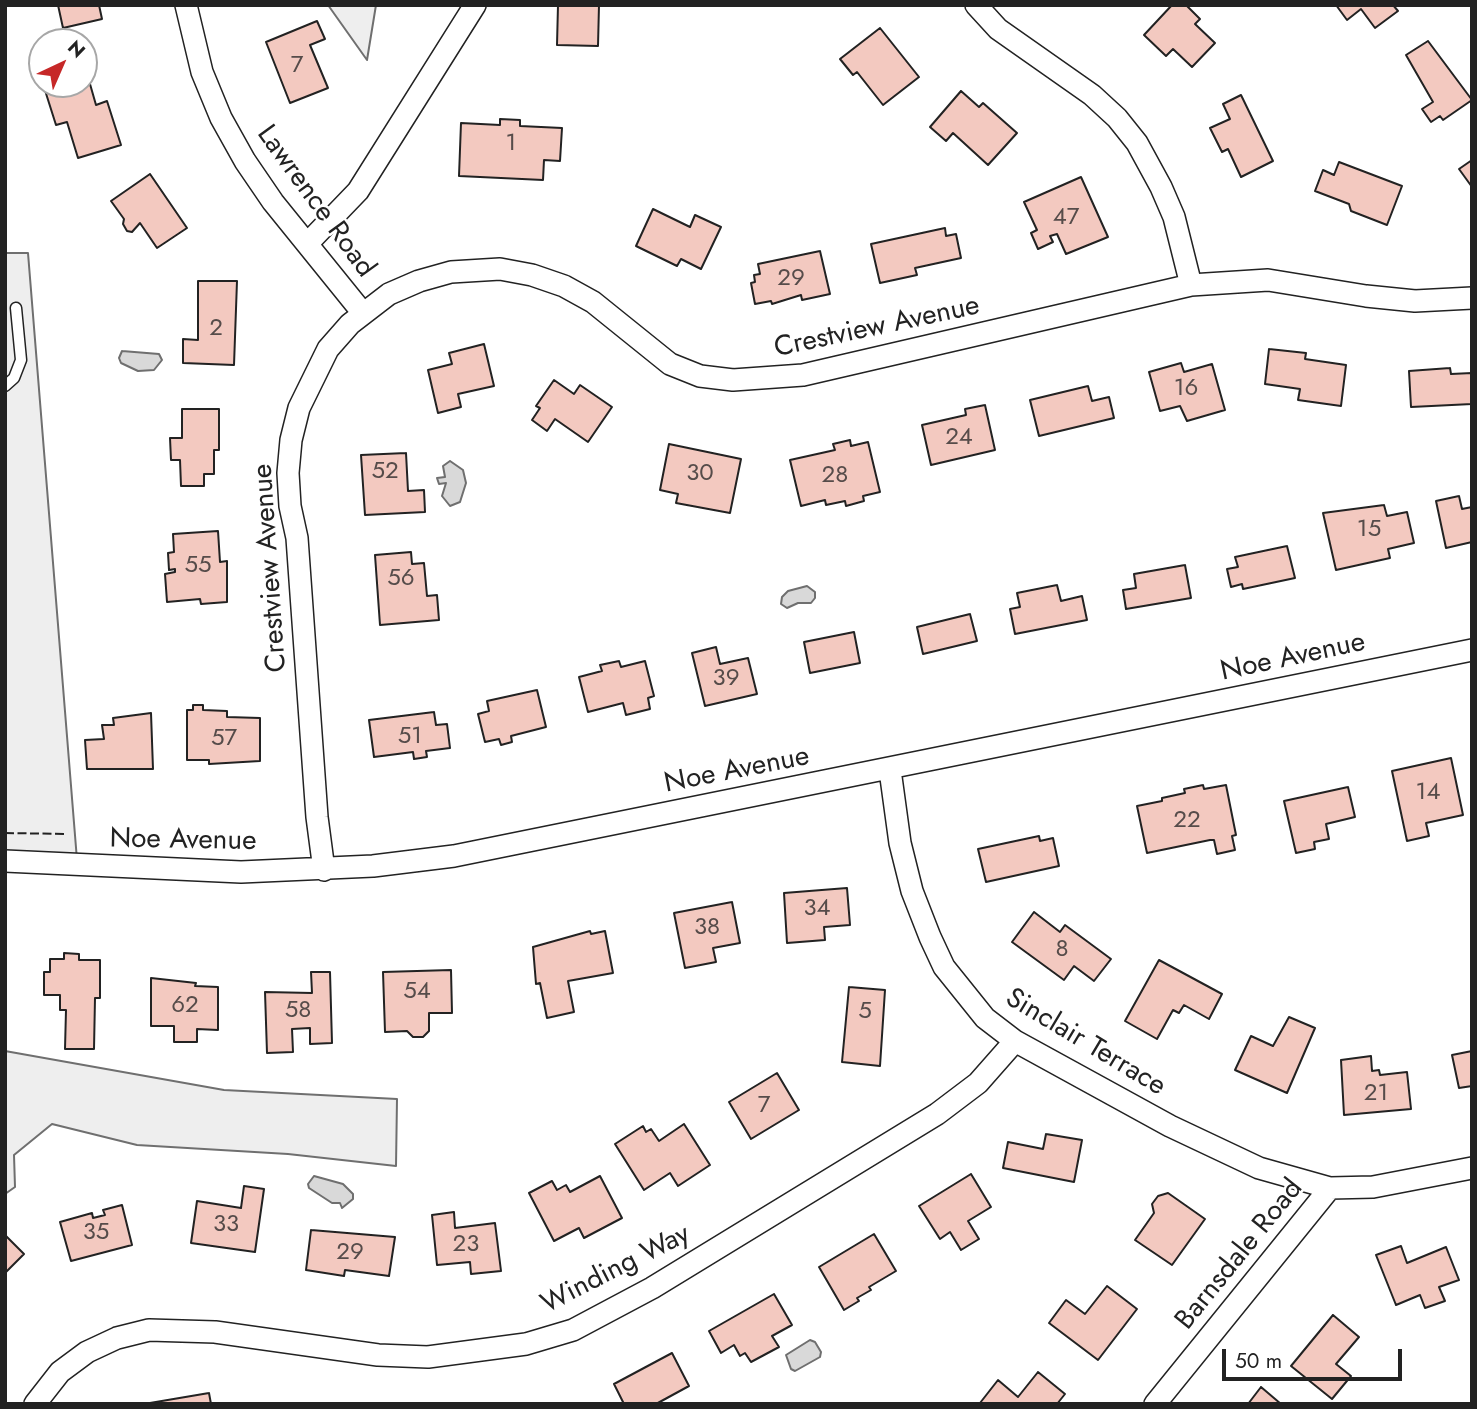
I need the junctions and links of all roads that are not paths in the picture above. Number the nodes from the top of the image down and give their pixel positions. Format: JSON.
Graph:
{"nodes":[{"id":1,"x":186,"y":5,"type":"edge"},
{"id":2,"x":475,"y":5,"type":"edge"},
{"id":3,"x":976,"y":5,"type":"edge"},
{"id":4,"x":307,"y":244,"type":"junction"},
{"id":5,"x":1191,"y":285,"type":"junction"},
{"id":6,"x":1472,"y":298,"type":"edge"},
{"id":7,"x":16,"y":309,"type":"dead end"},
{"id":8,"x":362,"y":312,"type":"junction"},
{"id":9,"x":5,"y":386,"type":"edge"},
{"id":10,"x":1472,"y":650,"type":"edge"},
{"id":11,"x":890,"y":770,"type":"junction"},
{"id":12,"x":5,"y":861,"type":"edge"},
{"id":13,"x":324,"y":870,"type":"junction"},
{"id":14,"x":1015,"y":1041,"type":"junction"},
{"id":15,"x":1472,"y":1168,"type":"edge"},
{"id":16,"x":1330,"y":1188,"type":"junction"},
{"id":17,"x":36,"y":1404,"type":"edge"},
{"id":18,"x":1155,"y":1404,"type":"edge"}],
"edges":[{"from":1,"to":4,"type":"street","name":"Lawrence Road"},
{"from":2,"to":4,"type":"street"},
{"from":3,"to":5,"type":"street"},
{"from":4,"to":8,"type":"street","name":"Lawrence Road"},
{"from":5,"to":6,"type":"street","name":"Crestview Avenue"},
{"from":5,"to":8,"type":"street","name":"Crestview Avenue"},
{"from":7,"to":9,"type":"lane"},
{"from":8,"to":13,"type":"street","name":"Crestview Avenue"},
{"from":10,"to":11,"type":"street","name":"Noe Avenue"},
{"from":11,"to":13,"type":"street","name":"Noe Avenue"},
{"from":11,"to":14,"type":"street","name":"Sinclair Terrace"},
{"from":12,"to":13,"type":"street","name":"Noe Avenue"},
{"from":14,"to":16,"type":"street","name":"Sinclair Terrace"},
{"from":14,"to":17,"type":"street","name":"Winding Way"},
{"from":15,"to":16,"type":"street","name":"Barnsdale Road"},
{"from":16,"to":18,"type":"street","name":"Barnsdale Road"}]}
